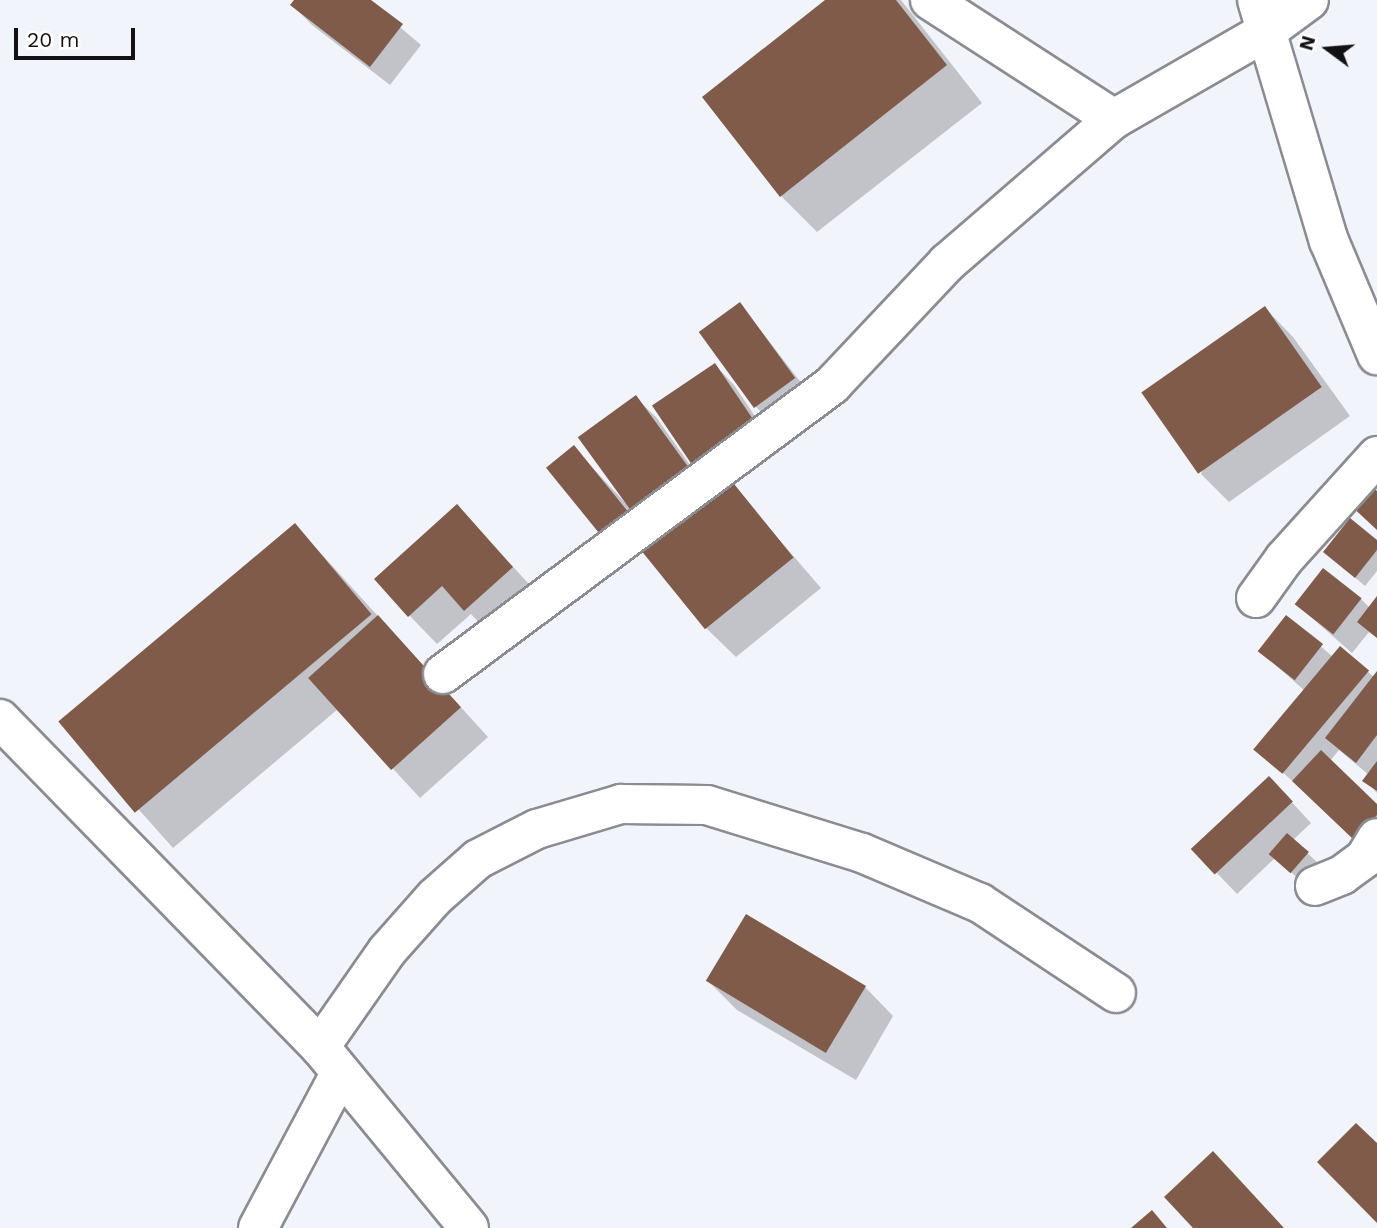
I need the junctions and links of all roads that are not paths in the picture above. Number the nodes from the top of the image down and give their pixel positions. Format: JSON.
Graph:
{"nodes":[{"id":1,"x":930,"y":0,"type":"edge"},
{"id":2,"x":1309,"y":0,"type":"edge"},
{"id":3,"x":1262,"y":15,"type":"edge"},
{"id":4,"x":1114,"y":119,"type":"junction"},
{"id":5,"x":1375,"y":343,"type":"edge"},
{"id":6,"x":1377,"y":456,"type":"edge"},
{"id":7,"x":1256,"y":598,"type":"dead end"},
{"id":8,"x":443,"y":674,"type":"dead end"},
{"id":9,"x":5,"y":732,"type":"edge"},
{"id":10,"x":1377,"y":838,"type":"edge"},
{"id":11,"x":1315,"y":886,"type":"dead end"},
{"id":12,"x":1116,"y":993,"type":"dead end"},
{"id":13,"x":330,"y":1060,"type":"junction"},
{"id":14,"x":258,"y":1228,"type":"edge"},
{"id":15,"x":469,"y":1228,"type":"edge"}],
"edges":[{"from":1,"to":4,"type":"street"},
{"from":2,"to":3,"type":"street"},
{"from":3,"to":4,"type":"street"},
{"from":3,"to":5,"type":"street"},
{"from":4,"to":8,"type":"street"},
{"from":6,"to":7,"type":"street"},
{"from":9,"to":13,"type":"street"},
{"from":10,"to":11,"type":"street"},
{"from":12,"to":13,"type":"street"},
{"from":13,"to":14,"type":"street"},
{"from":13,"to":15,"type":"street"}]}
